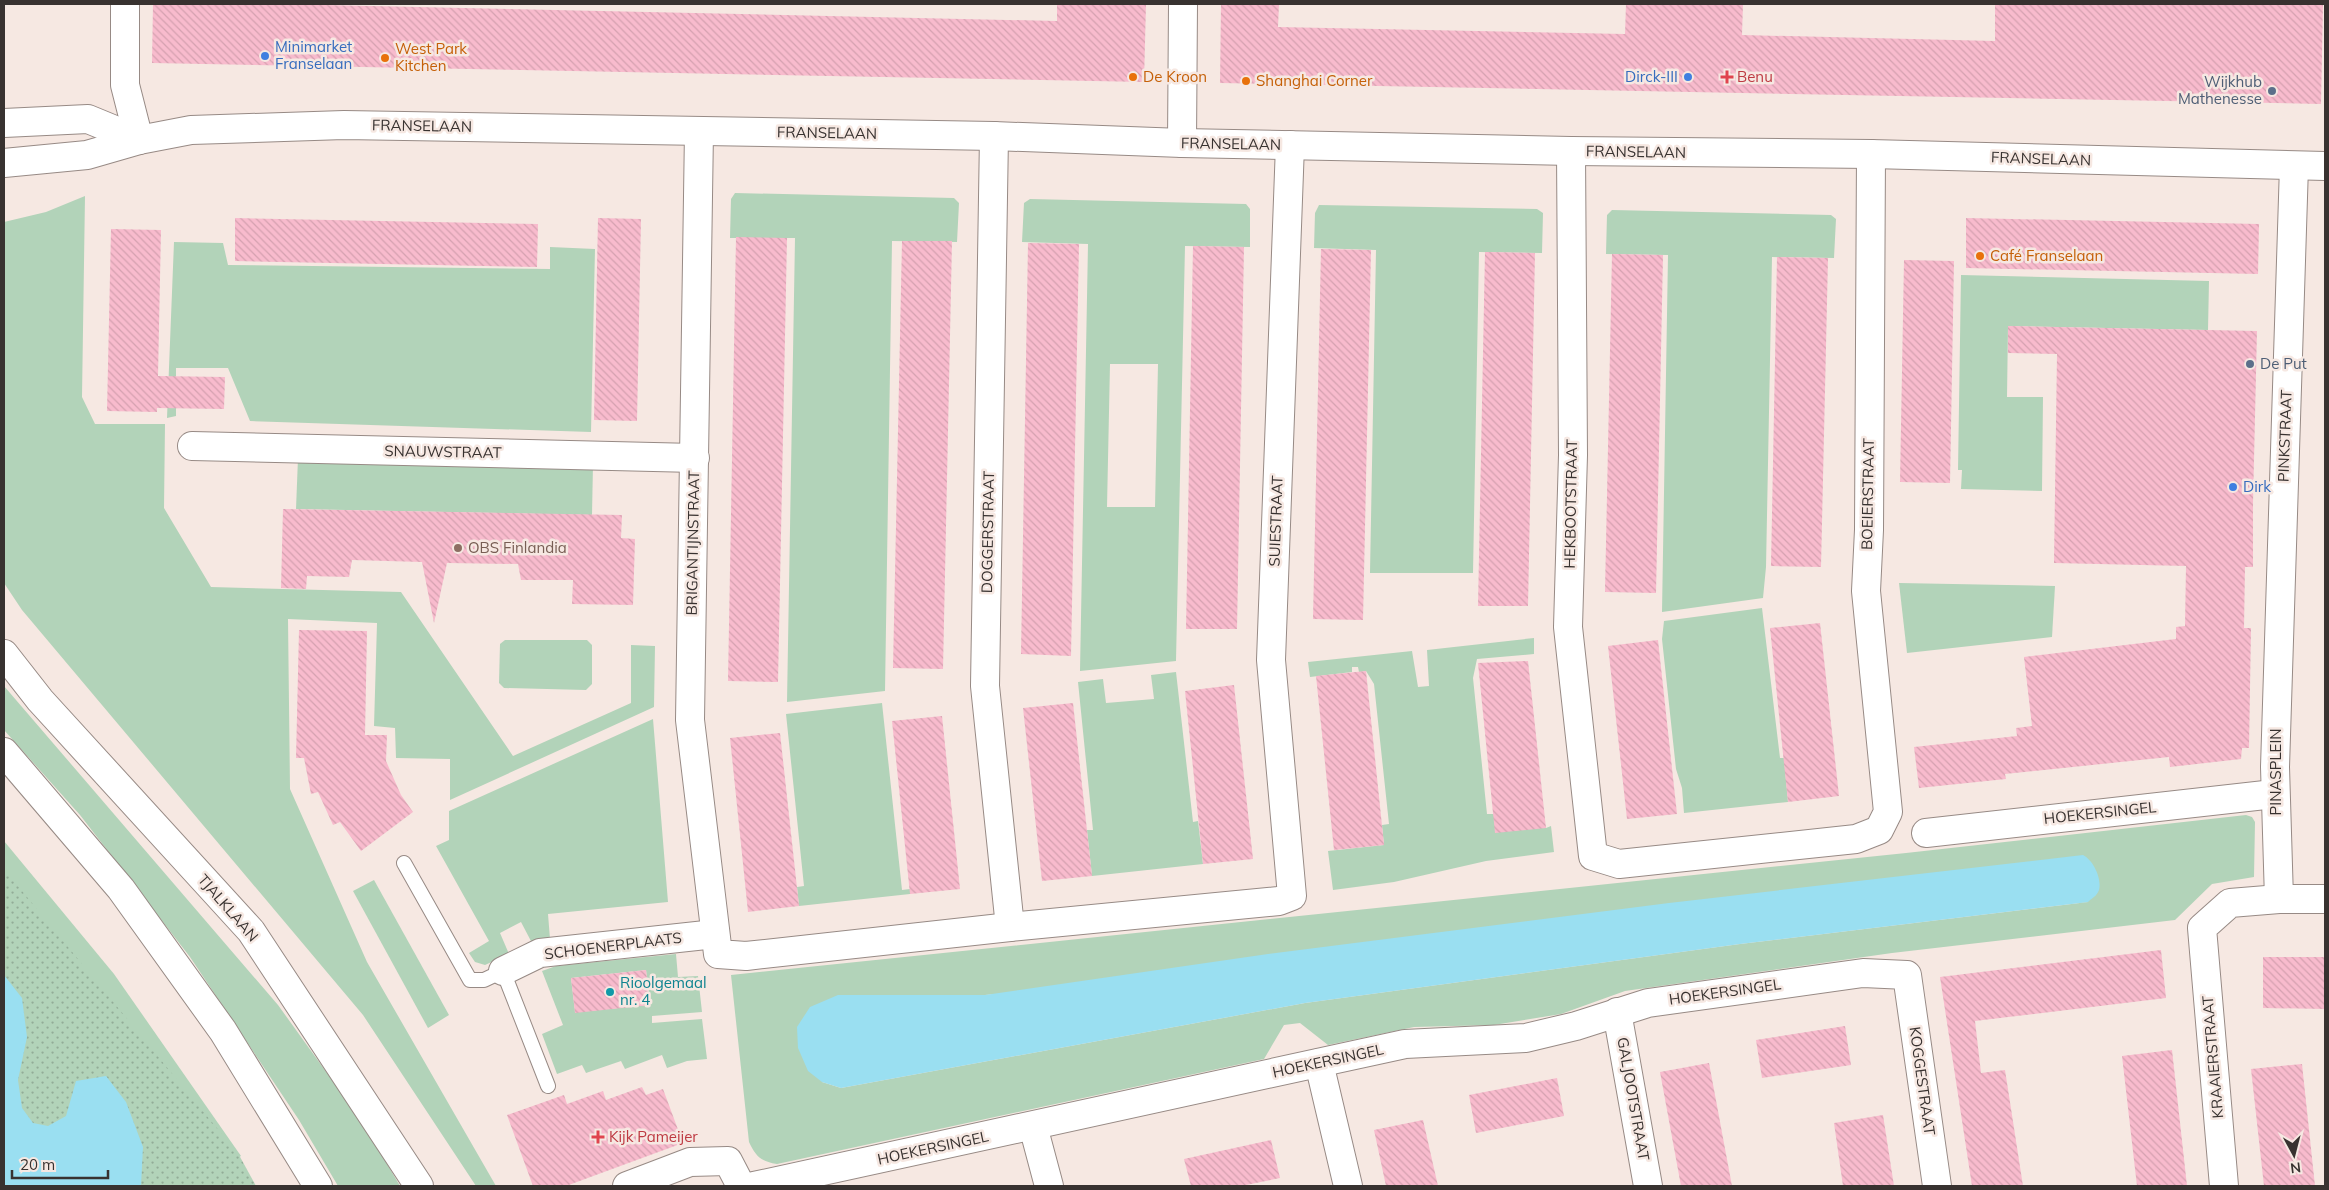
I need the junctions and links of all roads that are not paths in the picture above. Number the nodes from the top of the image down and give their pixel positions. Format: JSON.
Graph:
{"nodes":[{"id":1,"x":125,"y":4,"type":"edge"},
{"id":2,"x":1182,"y":4,"type":"edge"},
{"id":3,"x":4,"y":123,"type":"edge"},
{"id":4,"x":699,"y":131,"type":"junction"},
{"id":5,"x":994,"y":136,"type":"junction"},
{"id":6,"x":139,"y":140,"type":"junction"},
{"id":7,"x":1182,"y":143,"type":"junction"},
{"id":8,"x":1290,"y":145,"type":"junction"},
{"id":9,"x":1571,"y":151,"type":"junction"},
{"id":10,"x":1871,"y":154,"type":"junction"},
{"id":11,"x":4,"y":163,"type":"edge"},
{"id":12,"x":2294,"y":166,"type":"junction"},
{"id":13,"x":2325,"y":166,"type":"edge"},
{"id":14,"x":192,"y":446,"type":"dead end"},
{"id":15,"x":695,"y":458,"type":"junction"},
{"id":16,"x":2279,"y":646,"type":"joint"},
{"id":17,"x":4,"y":654,"type":"edge"},
{"id":18,"x":4,"y":752,"type":"edge"},
{"id":19,"x":2274,"y":794,"type":"junction"},
{"id":20,"x":1879,"y":830,"type":"joint"},
{"id":21,"x":1926,"y":833,"type":"dead end"},
{"id":22,"x":404,"y":863,"type":"dead end"},
{"id":23,"x":2279,"y":899,"type":"junction"},
{"id":24,"x":2325,"y":899,"type":"edge"},
{"id":25,"x":1010,"y":927,"type":"junction"},
{"id":26,"x":717,"y":944,"type":"junction"},
{"id":27,"x":503,"y":971,"type":"junction"},
{"id":28,"x":1907,"y":975,"type":"joint"},
{"id":29,"x":1617,"y":1012,"type":"junction"},
{"id":30,"x":1319,"y":1063,"type":"junction"},
{"id":31,"x":548,"y":1086,"type":"dead end"},
{"id":32,"x":1033,"y":1126,"type":"junction"},
{"id":33,"x":318,"y":1186,"type":"edge"},
{"id":34,"x":419,"y":1186,"type":"edge"},
{"id":35,"x":626,"y":1186,"type":"edge"},
{"id":36,"x":741,"y":1186,"type":"edge"},
{"id":37,"x":754,"y":1186,"type":"edge"},
{"id":38,"x":1049,"y":1186,"type":"edge"},
{"id":39,"x":1348,"y":1186,"type":"edge"},
{"id":40,"x":1648,"y":1186,"type":"edge"},
{"id":41,"x":1937,"y":1186,"type":"edge"},
{"id":42,"x":2224,"y":1186,"type":"edge"}],
"edges":[{"from":1,"to":6,"type":"street"},
{"from":2,"to":7,"type":"street"},
{"from":3,"to":6,"type":"street"},
{"from":4,"to":5,"type":"street","name":"FRANSELAAN"},
{"from":4,"to":6,"type":"street","name":"FRANSELAAN"},
{"from":4,"to":15,"type":"street","name":"BRIGANTIJNSTRAAT"},
{"from":5,"to":7,"type":"street","name":"FRANSELAAN"},
{"from":5,"to":25,"type":"street","name":"DOGGERSTRAAT"},
{"from":6,"to":11,"type":"street","name":"FRANSELAAN"},
{"from":7,"to":8,"type":"street","name":"FRANSELAAN"},
{"from":8,"to":9,"type":"street","name":"FRANSELAAN"},
{"from":8,"to":25,"type":"street","name":"SUIESTRAAT"},
{"from":9,"to":10,"type":"street","name":"FRANSELAAN"},
{"from":9,"to":20,"type":"street","name":"HEKBOOTSTRAAT"},
{"from":10,"to":12,"type":"street","name":"FRANSELAAN"},
{"from":10,"to":20,"type":"street","name":"BOEIERSTRAAT"},
{"from":12,"to":13,"type":"street","name":"FRANSELAAN"},
{"from":12,"to":16,"type":"street","name":"PINKSTRAAT"},
{"from":14,"to":15,"type":"street","name":"SNAUWSTRAAT"},
{"from":15,"to":26,"type":"street","name":"BRIGANTIJNSTRAAT"},
{"from":16,"to":19,"type":"street","name":"PINASPLEIN"},
{"from":17,"to":34,"type":"street","name":"TJALKLAAN"},
{"from":18,"to":33,"type":"street"},
{"from":19,"to":21,"type":"street","name":"HOEKERSINGEL"},
{"from":19,"to":23,"type":"street","name":"PINASPLEIN"},
{"from":22,"to":27,"type":"lane","name":"SCHOENERPLAATS"},
{"from":23,"to":24,"type":"street"},
{"from":23,"to":42,"type":"street","name":"KRAAIERSTRAAT"},
{"from":25,"to":26,"type":"street"},
{"from":26,"to":27,"type":"street","name":"SCHOENERPLAATS"},
{"from":27,"to":31,"type":"lane"},
{"from":28,"to":29,"type":"street","name":"HOEKERSINGEL"},
{"from":28,"to":41,"type":"street","name":"KOGGESTRAAT"},
{"from":29,"to":30,"type":"street","name":"HOEKERSINGEL"},
{"from":29,"to":40,"type":"street","name":"GALJOOTSTRAAT"},
{"from":30,"to":32,"type":"street","name":"HOEKERSINGEL"},
{"from":30,"to":39,"type":"street"},
{"from":32,"to":37,"type":"street","name":"HOEKERSINGEL"},
{"from":32,"to":38,"type":"street"},
{"from":35,"to":36,"type":"street"}]}
